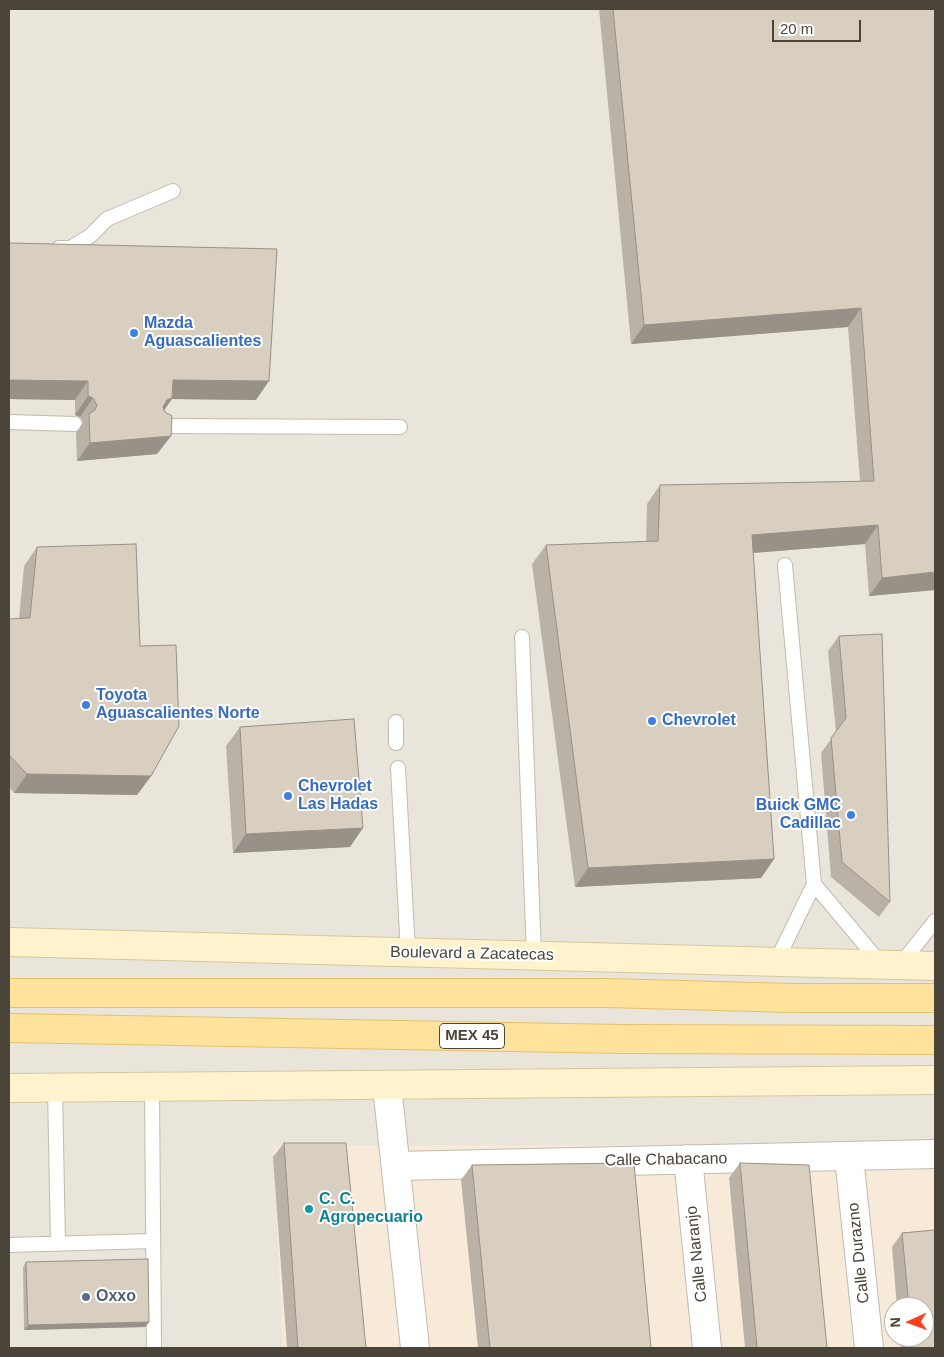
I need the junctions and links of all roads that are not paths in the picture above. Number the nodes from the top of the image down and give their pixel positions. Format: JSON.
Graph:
{"nodes":[{"id":1,"x":173,"y":191,"type":"dead end"},
{"id":2,"x":44,"y":249,"type":"edge"},
{"id":3,"x":9,"y":422,"type":"edge"},
{"id":4,"x":76,"y":424,"type":"dead end"},
{"id":5,"x":159,"y":426,"type":"edge"},
{"id":6,"x":400,"y":427,"type":"dead end"},
{"id":7,"x":785,"y":565,"type":"dead end"},
{"id":8,"x":522,"y":637,"type":"dead end"},
{"id":9,"x":396,"y":722,"type":"dead end"},
{"id":10,"x":396,"y":743,"type":"dead end"},
{"id":11,"x":398,"y":768,"type":"dead end"},
{"id":12,"x":814,"y":884,"type":"junction"},
{"id":13,"x":935,"y":921,"type":"edge"},
{"id":14,"x":9,"y":936,"type":"edge"},
{"id":15,"x":9,"y":942,"type":"edge"},
{"id":16,"x":51,"y":943,"type":"junction"},
{"id":17,"x":408,"y":952,"type":"junction"},
{"id":18,"x":534,"y":956,"type":"junction"},
{"id":19,"x":776,"y":962,"type":"junction"},
{"id":20,"x":890,"y":964,"type":"junction"},
{"id":21,"x":934,"y":964,"type":"edge"},
{"id":22,"x":9,"y":993,"type":"edge"},
{"id":23,"x":935,"y":998,"type":"edge"},
{"id":24,"x":9,"y":1028,"type":"edge"},
{"id":25,"x":935,"y":1040,"type":"edge"},
{"id":26,"x":935,"y":1080,"type":"edge"},
{"id":27,"x":387,"y":1086,"type":"junction"},
{"id":28,"x":9,"y":1088,"type":"edge"},
{"id":29,"x":45,"y":1088,"type":"junction"},
{"id":30,"x":152,"y":1088,"type":"junction"},
{"id":31,"x":9,"y":1098,"type":"edge"},
{"id":32,"x":935,"y":1154,"type":"edge"},
{"id":33,"x":396,"y":1157,"type":"junction"},
{"id":34,"x":849,"y":1157,"type":"junction"},
{"id":35,"x":688,"y":1159,"type":"junction"},
{"id":36,"x":152,"y":1241,"type":"junction"},
{"id":37,"x":58,"y":1244,"type":"junction"},
{"id":38,"x":9,"y":1245,"type":"edge"},
{"id":39,"x":154,"y":1348,"type":"edge"},
{"id":40,"x":415,"y":1348,"type":"edge"},
{"id":41,"x":707,"y":1348,"type":"edge"},
{"id":42,"x":869,"y":1348,"type":"edge"}],
"edges":[{"from":1,"to":2,"type":"lane"},
{"from":3,"to":4,"type":"lane"},
{"from":5,"to":6,"type":"lane"},
{"from":7,"to":12,"type":"lane"},
{"from":8,"to":18,"type":"lane"},
{"from":9,"to":10,"type":"lane"},
{"from":11,"to":17,"type":"lane"},
{"from":12,"to":19,"type":"lane"},
{"from":12,"to":20,"type":"lane"},
{"from":13,"to":20,"type":"lane"},
{"from":14,"to":16,"type":"main road"},
{"from":15,"to":16,"type":"main road","name":"Boulevard a Zacatecas"},
{"from":16,"to":17,"type":"main road","name":"Boulevard a Zacatecas"},
{"from":17,"to":18,"type":"main road","name":"Boulevard a Zacatecas"},
{"from":18,"to":19,"type":"main road","name":"Boulevard a Zacatecas"},
{"from":19,"to":20,"type":"main road","name":"Boulevard a Zacatecas"},
{"from":20,"to":21,"type":"main road","name":"Boulevard a Zacatecas"},
{"from":22,"to":23,"type":"main road"},
{"from":24,"to":25,"type":"main road","number":"MEX 45"},
{"from":26,"to":27,"type":"main road"},
{"from":27,"to":30,"type":"main road"},
{"from":27,"to":33,"type":"street"},
{"from":28,"to":29,"type":"main road"},
{"from":29,"to":30,"type":"main road"},
{"from":29,"to":31,"type":"main road"},
{"from":29,"to":37,"type":"lane"},
{"from":30,"to":36,"type":"lane"},
{"from":32,"to":34,"type":"street","name":"Calle Chabacano"},
{"from":33,"to":35,"type":"street","name":"Calle Chabacano"},
{"from":33,"to":40,"type":"street"},
{"from":34,"to":35,"type":"street","name":"Calle Chabacano"},
{"from":34,"to":42,"type":"street","name":"Calle Durazno"},
{"from":35,"to":41,"type":"street","name":"Calle Naranjo"},
{"from":36,"to":37,"type":"lane"},
{"from":36,"to":39,"type":"lane"},
{"from":37,"to":38,"type":"lane"}]}
